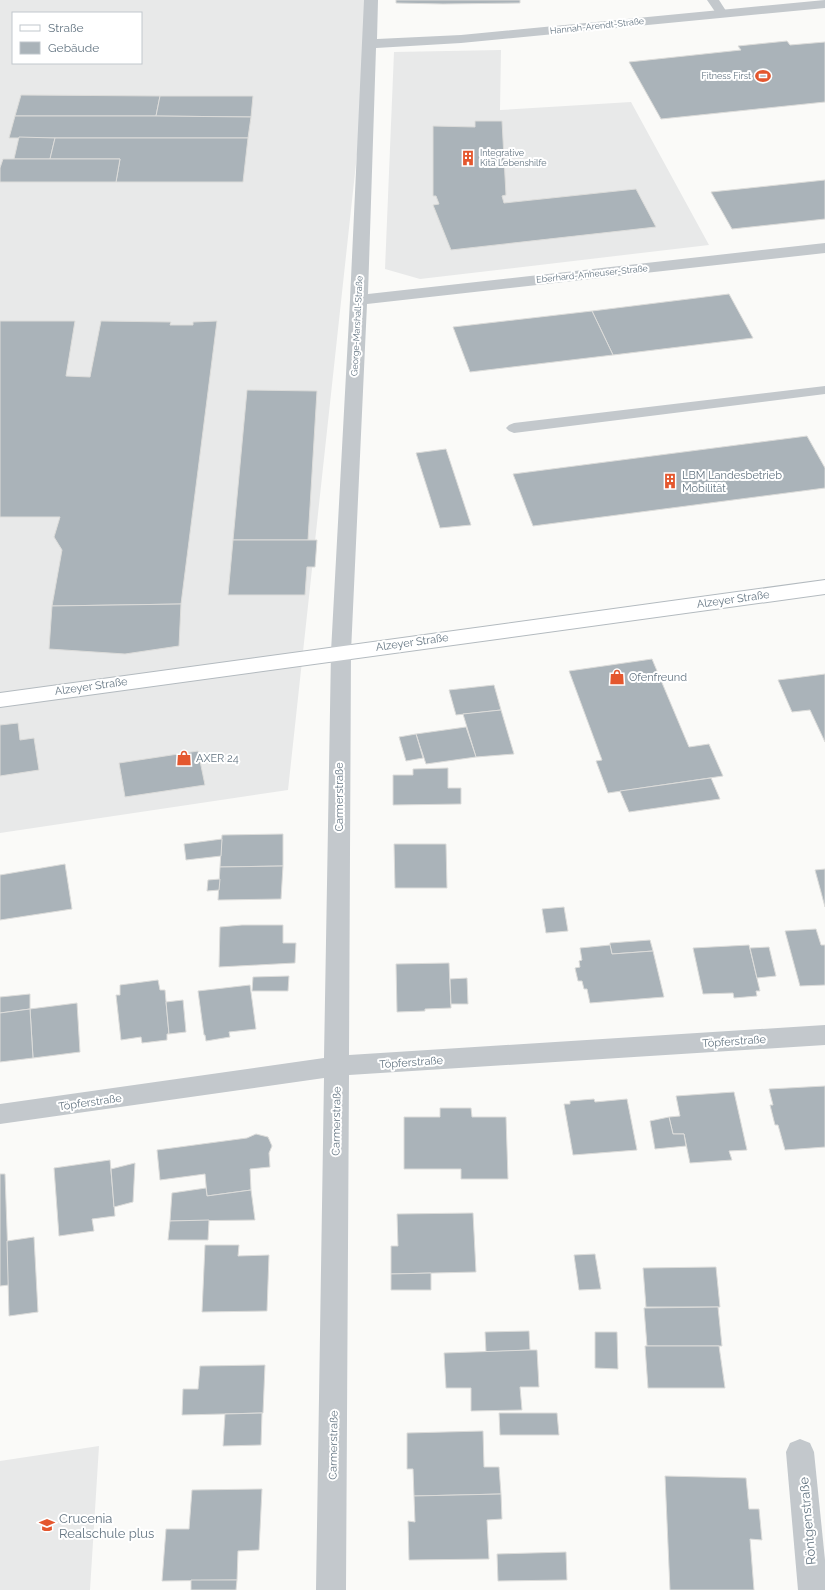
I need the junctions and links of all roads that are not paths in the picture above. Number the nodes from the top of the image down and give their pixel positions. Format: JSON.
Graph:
{"nodes":[{"id":1,"x":371,"y":0,"type":"edge"},
{"id":2,"x":713,"y":0,"type":"edge"},
{"id":3,"x":825,"y":4,"type":"edge"},
{"id":4,"x":722,"y":14,"type":"junction"},
{"id":5,"x":369,"y":44,"type":"junction"},
{"id":6,"x":825,"y":248,"type":"edge"},
{"id":7,"x":359,"y":300,"type":"junction"},
{"id":8,"x":825,"y":390,"type":"edge"},
{"id":9,"x":514,"y":428,"type":"dead end"},
{"id":10,"x":825,"y":587,"type":"edge"},
{"id":11,"x":340,"y":652,"type":"junction"},
{"id":12,"x":0,"y":700,"type":"edge"},
{"id":13,"x":825,"y":1035,"type":"edge"},
{"id":14,"x":337,"y":1066,"type":"junction"},
{"id":15,"x":0,"y":1114,"type":"edge"},
{"id":16,"x":800,"y":1452,"type":"dead end"},
{"id":17,"x":331,"y":1590,"type":"edge"},
{"id":18,"x":813,"y":1590,"type":"edge"}],
"edges":[{"from":1,"to":5,"type":"street","name":"George-Marshall-Straße"},
{"from":2,"to":4,"type":"lane"},
{"from":3,"to":4,"type":"street","name":"Hannah-Arendt-Straße"},
{"from":4,"to":5,"type":"street","name":"Hannah-Arendt-Straße"},
{"from":5,"to":7,"type":"street","name":"George-Marshall-Straße"},
{"from":6,"to":7,"type":"street","name":"Eberhard-Anheuser-Straße"},
{"from":7,"to":11,"type":"street","name":"George-Marshall-Straße"},
{"from":8,"to":9,"type":"lane"},
{"from":10,"to":11,"type":"main road","name":"Alzeyer Straße"},
{"from":11,"to":12,"type":"main road","name":"Alzeyer Straße"},
{"from":11,"to":14,"type":"street","name":"Carmerstraße"},
{"from":13,"to":14,"type":"street","name":"Töpferstraße"},
{"from":14,"to":15,"type":"street","name":"Töpferstraße"},
{"from":14,"to":17,"type":"street","name":"Carmerstraße"},
{"from":16,"to":18,"type":"street","name":"Röntgenstraße"}]}
